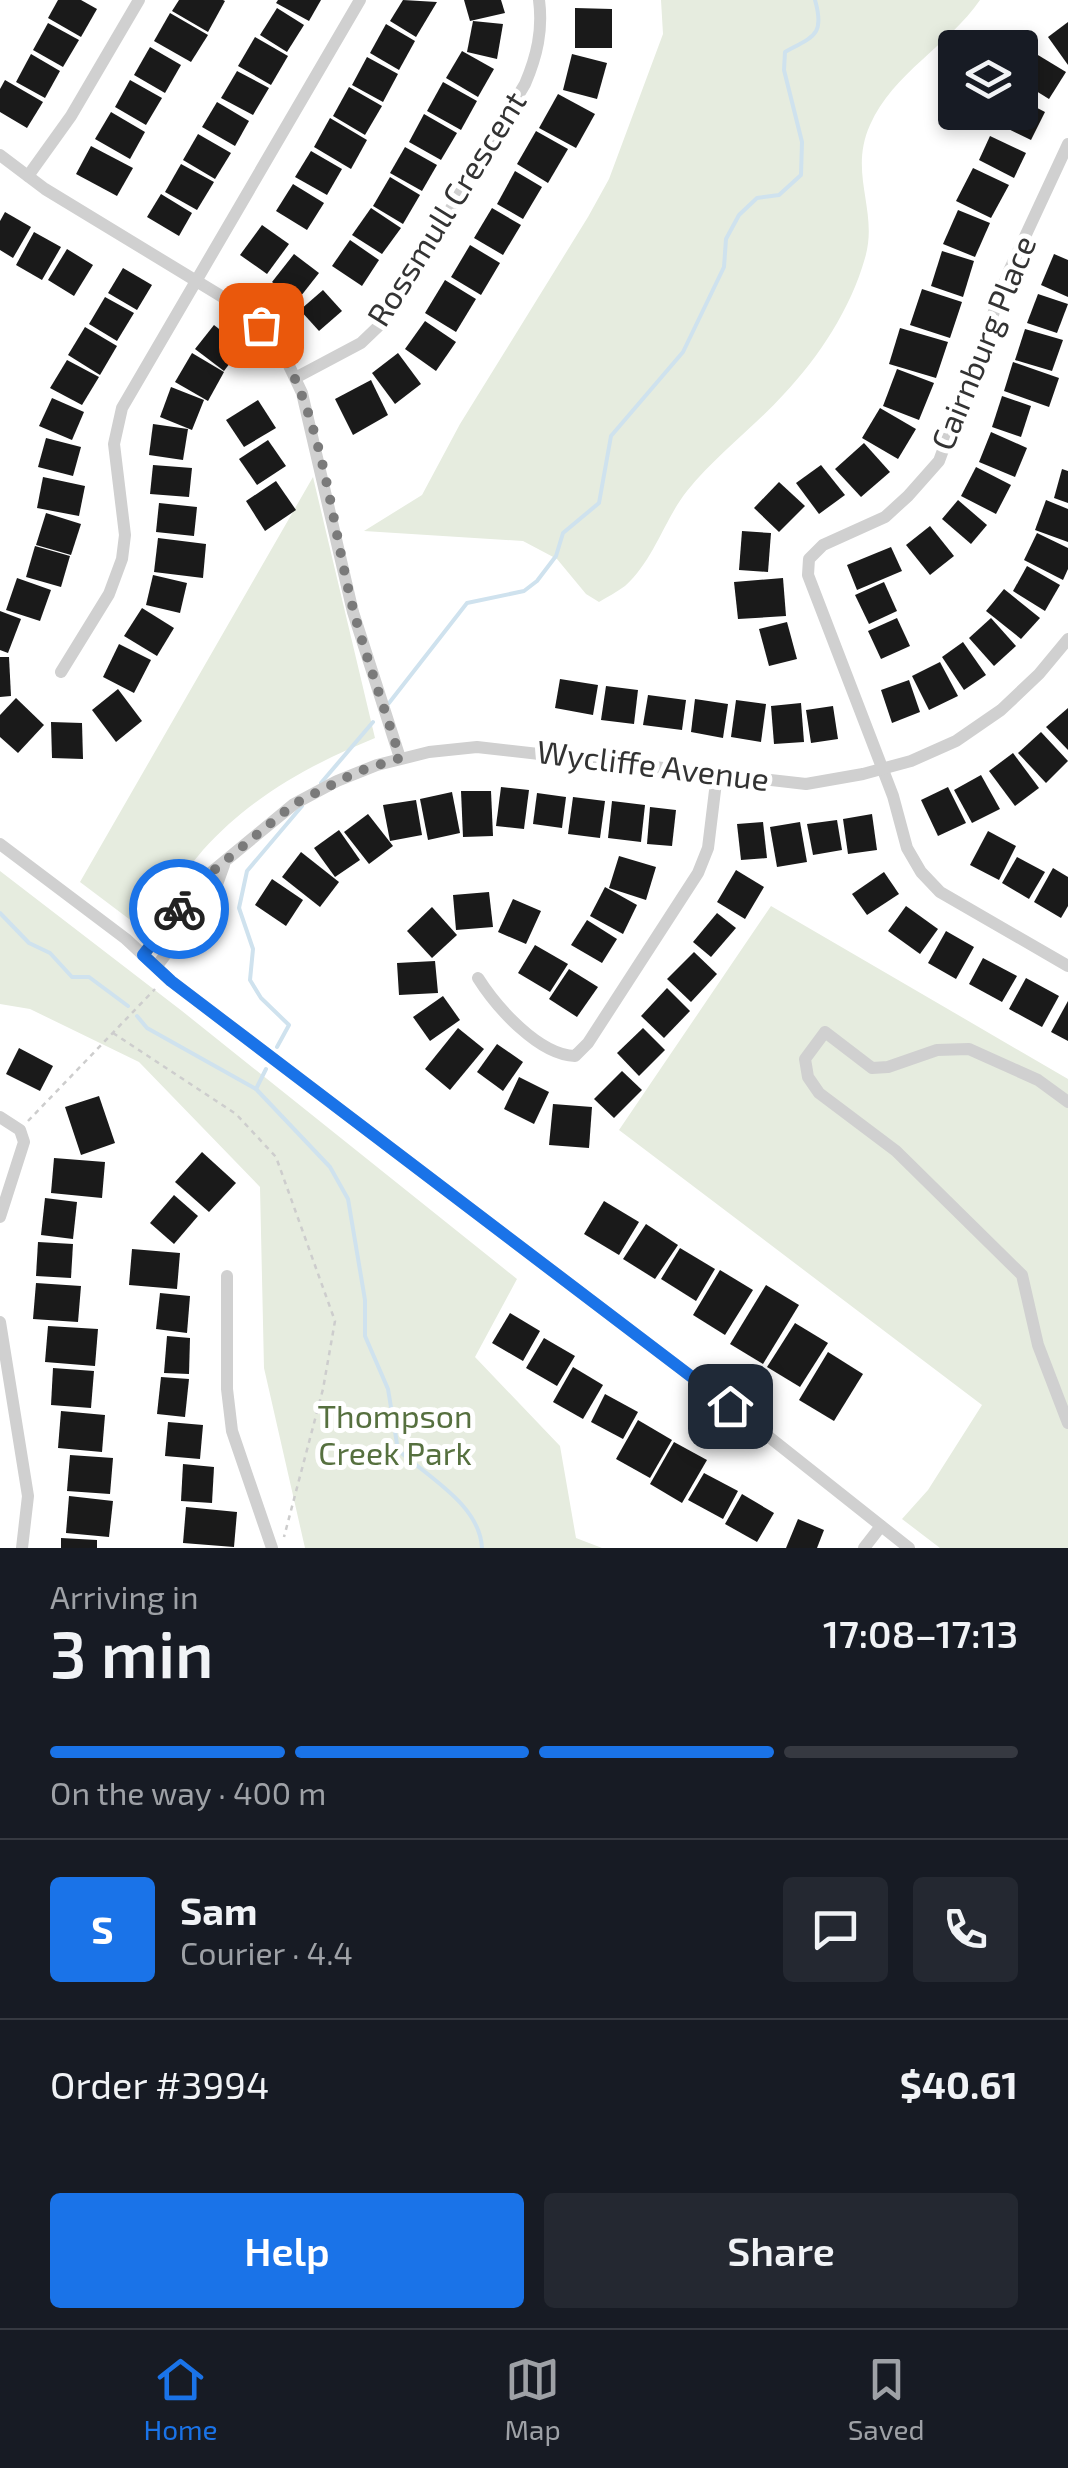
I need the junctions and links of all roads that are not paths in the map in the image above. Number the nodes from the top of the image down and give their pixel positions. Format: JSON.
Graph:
{"nodes":[{"id":1,"x":139,"y":0,"type":"edge"},
{"id":2,"x":360,"y":0,"type":"edge"},
{"id":3,"x":539,"y":0,"type":"edge"},
{"id":4,"x":1068,"y":144,"type":"edge"},
{"id":5,"x":0,"y":155,"type":"edge"},
{"id":6,"x":28,"y":176,"type":"junction"},
{"id":7,"x":196,"y":280,"type":"junction"},
{"id":8,"x":296,"y":377,"type":"junction"},
{"id":9,"x":1068,"y":638,"type":"edge"},
{"id":10,"x":61,"y":672,"type":"dead end"},
{"id":11,"x":400,"y":758,"type":"junction"},
{"id":12,"x":882,"y":769,"type":"junction"},
{"id":13,"x":717,"y":774,"type":"junction"},
{"id":14,"x":0,"y":844,"type":"edge"},
{"id":15,"x":224,"y":865,"type":"junction"},
{"id":16,"x":143,"y":955,"type":"junction"},
{"id":17,"x":1068,"y":966,"type":"edge"},
{"id":18,"x":156,"y":967,"type":"junction"},
{"id":19,"x":478,"y":978,"type":"dead end"},
{"id":20,"x":1068,"y":1102,"type":"edge"},
{"id":21,"x":0,"y":1118,"type":"edge"},
{"id":22,"x":0,"y":1217,"type":"edge"},
{"id":23,"x":227,"y":1276,"type":"dead end"},
{"id":24,"x":0,"y":1322,"type":"edge"},
{"id":25,"x":1068,"y":1423,"type":"edge"},
{"id":26,"x":880,"y":1526,"type":"junction"},
{"id":27,"x":22,"y":1548,"type":"edge"},
{"id":28,"x":272,"y":1548,"type":"edge"},
{"id":29,"x":864,"y":1548,"type":"edge"},
{"id":30,"x":909,"y":1548,"type":"edge"}],
"edges":[{"from":1,"to":6,"type":"street"},
{"from":2,"to":7,"type":"street"},
{"from":3,"to":8,"type":"street","name":"Rossmull Crescent"},
{"from":4,"to":12,"type":"street","name":"Cairnburg Place"},
{"from":5,"to":6,"type":"street"},
{"from":6,"to":7,"type":"street"},
{"from":7,"to":8,"type":"street"},
{"from":7,"to":10,"type":"street"},
{"from":8,"to":11,"type":"street"},
{"from":9,"to":12,"type":"street","name":"Wycliffe Avenue"},
{"from":11,"to":13,"type":"street","name":"Wycliffe Avenue"},
{"from":11,"to":15,"type":"street","name":"Wycliffe Avenue"},
{"from":12,"to":13,"type":"street","name":"Wycliffe Avenue"},
{"from":12,"to":17,"type":"street"},
{"from":13,"to":19,"type":"street"},
{"from":14,"to":16,"type":"street"},
{"from":15,"to":16,"type":"street","name":"Wycliffe Avenue"},
{"from":15,"to":18,"type":"street","name":"Wycliffe Avenue"},
{"from":16,"to":18,"type":"street"},
{"from":18,"to":26,"type":"street"},
{"from":20,"to":25,"type":"street"},
{"from":21,"to":22,"type":"street"},
{"from":23,"to":28,"type":"street"},
{"from":24,"to":27,"type":"street"},
{"from":26,"to":29,"type":"street"},
{"from":26,"to":30,"type":"street"}]}
